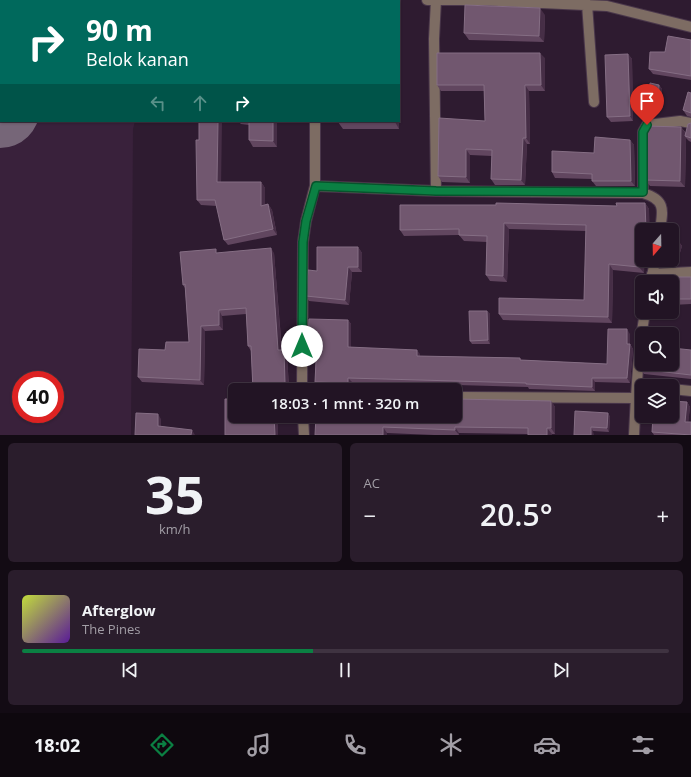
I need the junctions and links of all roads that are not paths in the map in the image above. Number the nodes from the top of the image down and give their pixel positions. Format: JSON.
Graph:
{"nodes":[{"id":1,"x":427,"y":0,"type":"edge"},
{"id":2,"x":436,"y":0,"type":"edge"},
{"id":3,"x":478,"y":0,"type":"edge"},
{"id":4,"x":608,"y":3,"type":"edge"},
{"id":5,"x":587,"y":4,"type":"junction"},
{"id":6,"x":691,"y":27,"type":"edge"},
{"id":7,"x":594,"y":102,"type":"dead end"},
{"id":8,"x":315,"y":122,"type":"edge"},
{"id":9,"x":691,"y":123,"type":"edge"},
{"id":10,"x":316,"y":186,"type":"junction"},
{"id":11,"x":436,"y":191,"type":"junction"},
{"id":12,"x":643,"y":192,"type":"junction"},
{"id":13,"x":661,"y":223,"type":"edge"},
{"id":14,"x":691,"y":272,"type":"edge"},
{"id":15,"x":671,"y":275,"type":"edge"},
{"id":16,"x":644,"y":319,"type":"edge"},
{"id":17,"x":639,"y":379,"type":"edge"},
{"id":18,"x":302,"y":383,"type":"edge"},
{"id":19,"x":679,"y":389,"type":"edge"},
{"id":20,"x":691,"y":390,"type":"edge"},
{"id":21,"x":462,"y":398,"type":"edge"},
{"id":22,"x":635,"y":398,"type":"joint"},
{"id":23,"x":303,"y":423,"type":"edge"},
{"id":24,"x":304,"y":435,"type":"edge"},
{"id":25,"x":634,"y":435,"type":"edge"}],
"edges":[{"from":1,"to":2,"type":"street"},
{"from":2,"to":3,"type":"street"},
{"from":2,"to":11,"type":"street"},
{"from":3,"to":5,"type":"street"},
{"from":4,"to":5,"type":"street"},
{"from":4,"to":6,"type":"street"},
{"from":5,"to":7,"type":"street"},
{"from":8,"to":10,"type":"street"},
{"from":9,"to":12,"type":"street"},
{"from":10,"to":11,"type":"street"},
{"from":10,"to":18,"type":"street"},
{"from":11,"to":12,"type":"street"},
{"from":12,"to":13,"type":"street"},
{"from":14,"to":15,"type":"street"},
{"from":16,"to":17,"type":"street"},
{"from":19,"to":20,"type":"street"},
{"from":21,"to":22,"type":"street"},
{"from":22,"to":25,"type":"street"},
{"from":23,"to":24,"type":"street"}]}
